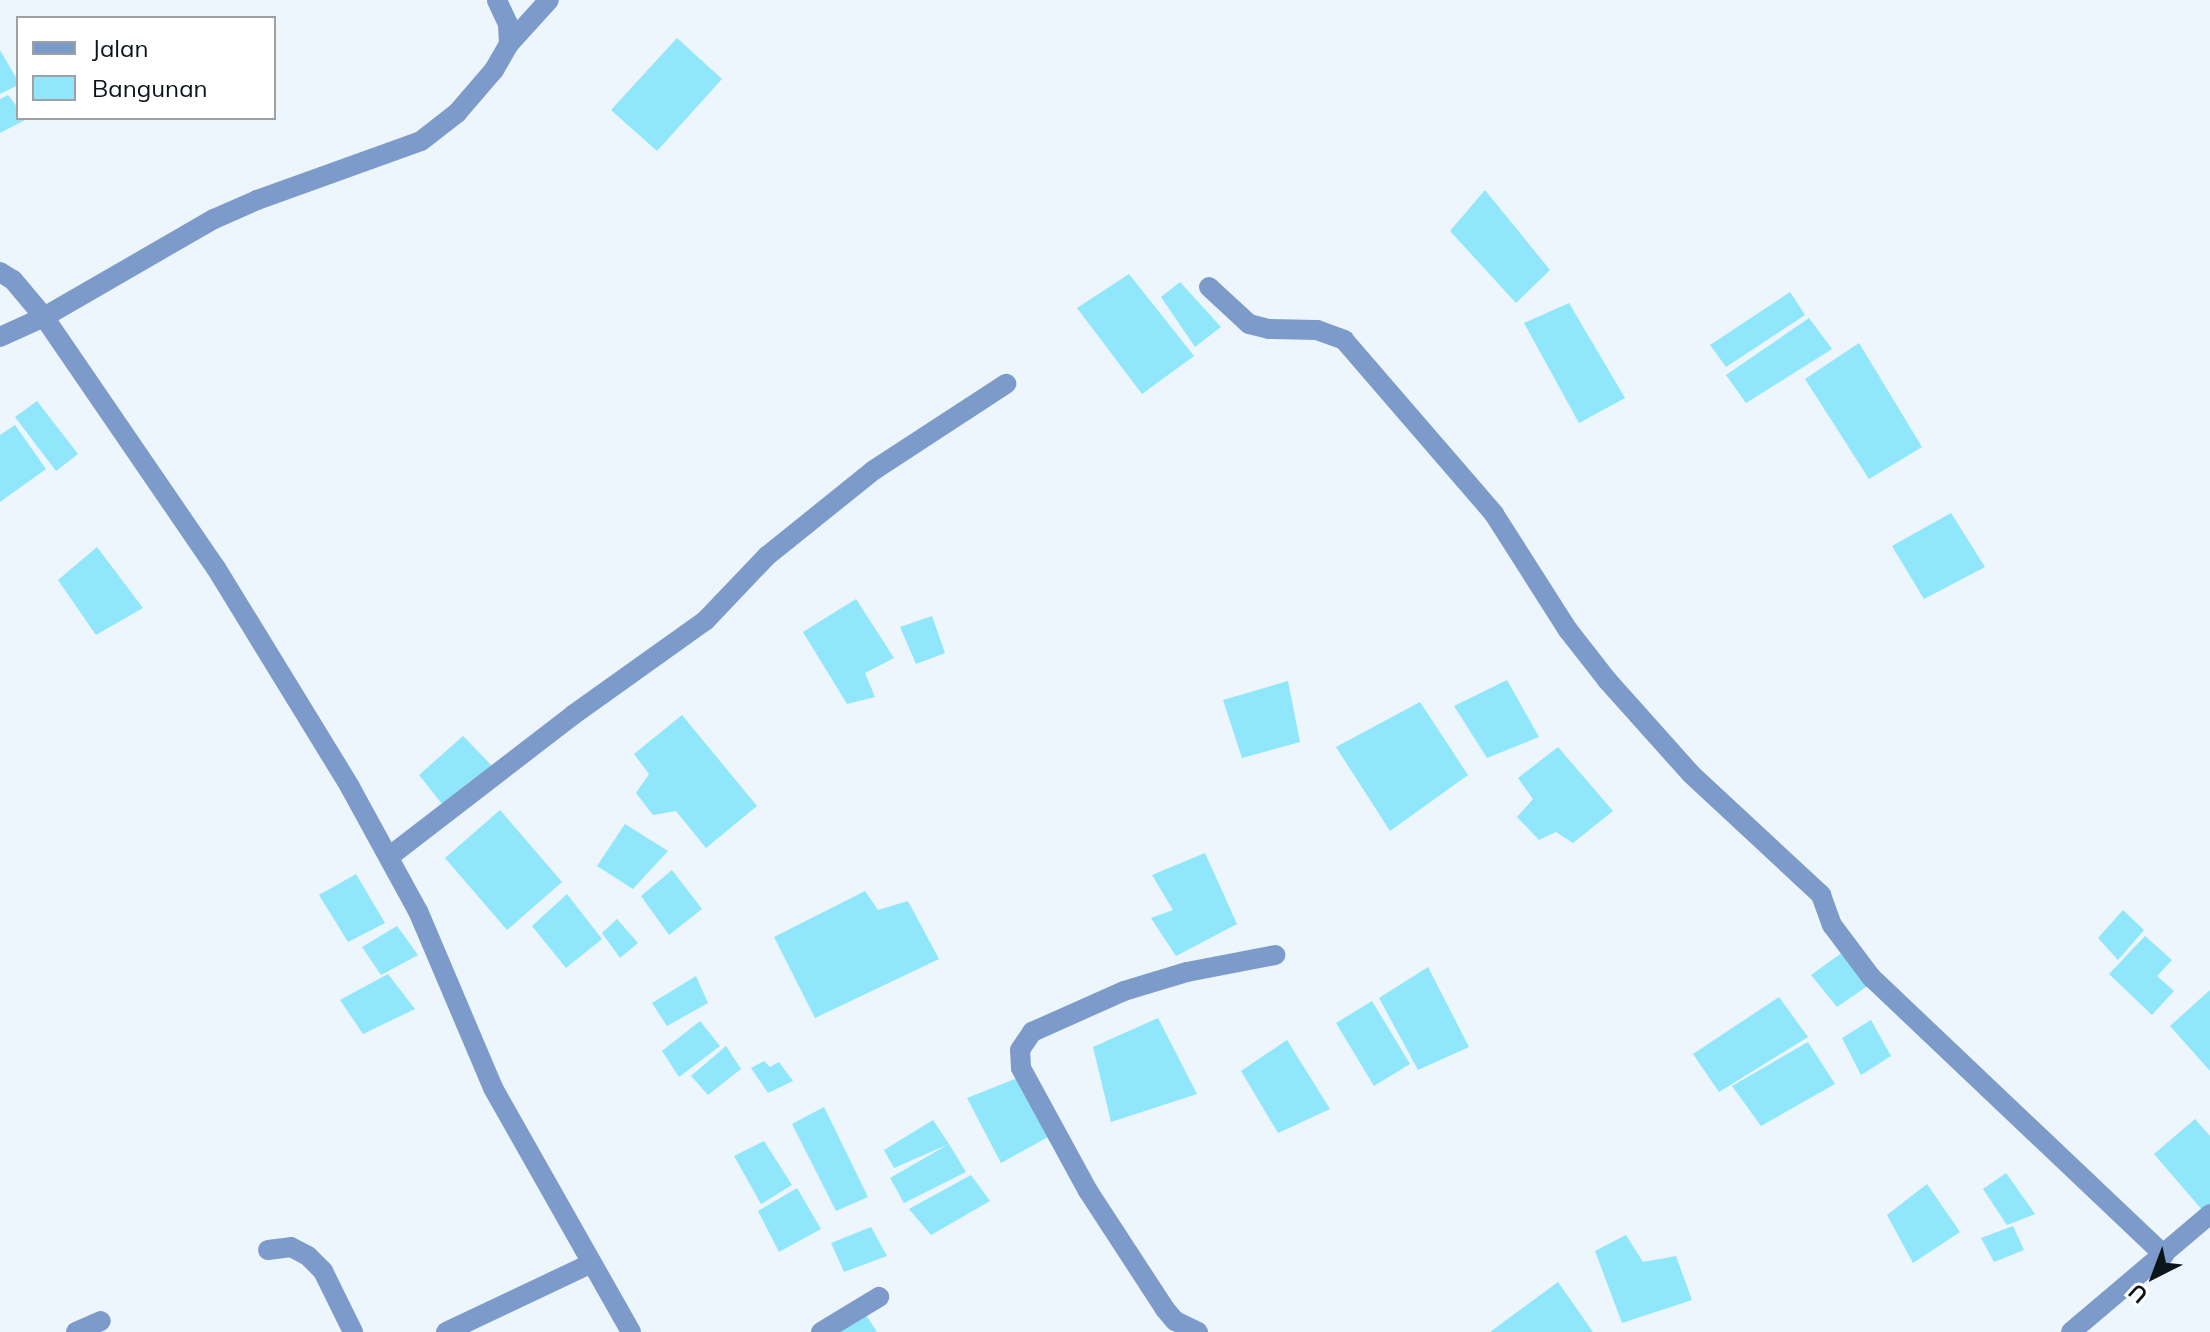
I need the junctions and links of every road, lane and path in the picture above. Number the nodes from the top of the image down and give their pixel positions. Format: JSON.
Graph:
{"nodes":[{"id":1,"x":497,"y":0,"type":"edge"},
{"id":2,"x":549,"y":0,"type":"edge"},
{"id":3,"x":509,"y":44,"type":"junction"},
{"id":4,"x":0,"y":272,"type":"edge"},
{"id":5,"x":1209,"y":287,"type":"dead end"},
{"id":6,"x":44,"y":317,"type":"junction"},
{"id":7,"x":0,"y":337,"type":"edge"},
{"id":8,"x":1006,"y":384,"type":"dead end"},
{"id":9,"x":390,"y":856,"type":"junction"},
{"id":10,"x":1275,"y":955,"type":"dead end"},
{"id":11,"x":2210,"y":1214,"type":"edge"},
{"id":12,"x":268,"y":1250,"type":"dead end"},
{"id":13,"x":2164,"y":1255,"type":"junction"},
{"id":14,"x":590,"y":1264,"type":"junction"},
{"id":15,"x":879,"y":1297,"type":"dead end"},
{"id":16,"x":101,"y":1321,"type":"dead end"},
{"id":17,"x":76,"y":1332,"type":"edge"},
{"id":18,"x":353,"y":1332,"type":"edge"},
{"id":19,"x":446,"y":1332,"type":"edge"},
{"id":20,"x":631,"y":1332,"type":"edge"},
{"id":21,"x":821,"y":1332,"type":"edge"},
{"id":22,"x":1198,"y":1332,"type":"edge"},
{"id":23,"x":2071,"y":1332,"type":"edge"}],
"edges":[{"from":1,"to":3,"type":"street"},
{"from":2,"to":3,"type":"street"},
{"from":3,"to":6,"type":"street"},
{"from":4,"to":6,"type":"street"},
{"from":5,"to":13,"type":"street"},
{"from":6,"to":7,"type":"street"},
{"from":6,"to":9,"type":"street"},
{"from":8,"to":9,"type":"street"},
{"from":9,"to":14,"type":"street"},
{"from":10,"to":22,"type":"street"},
{"from":11,"to":13,"type":"street"},
{"from":12,"to":18,"type":"street"},
{"from":13,"to":23,"type":"street"},
{"from":14,"to":19,"type":"street"},
{"from":14,"to":20,"type":"street"},
{"from":15,"to":21,"type":"street"},
{"from":16,"to":17,"type":"street"}]}
